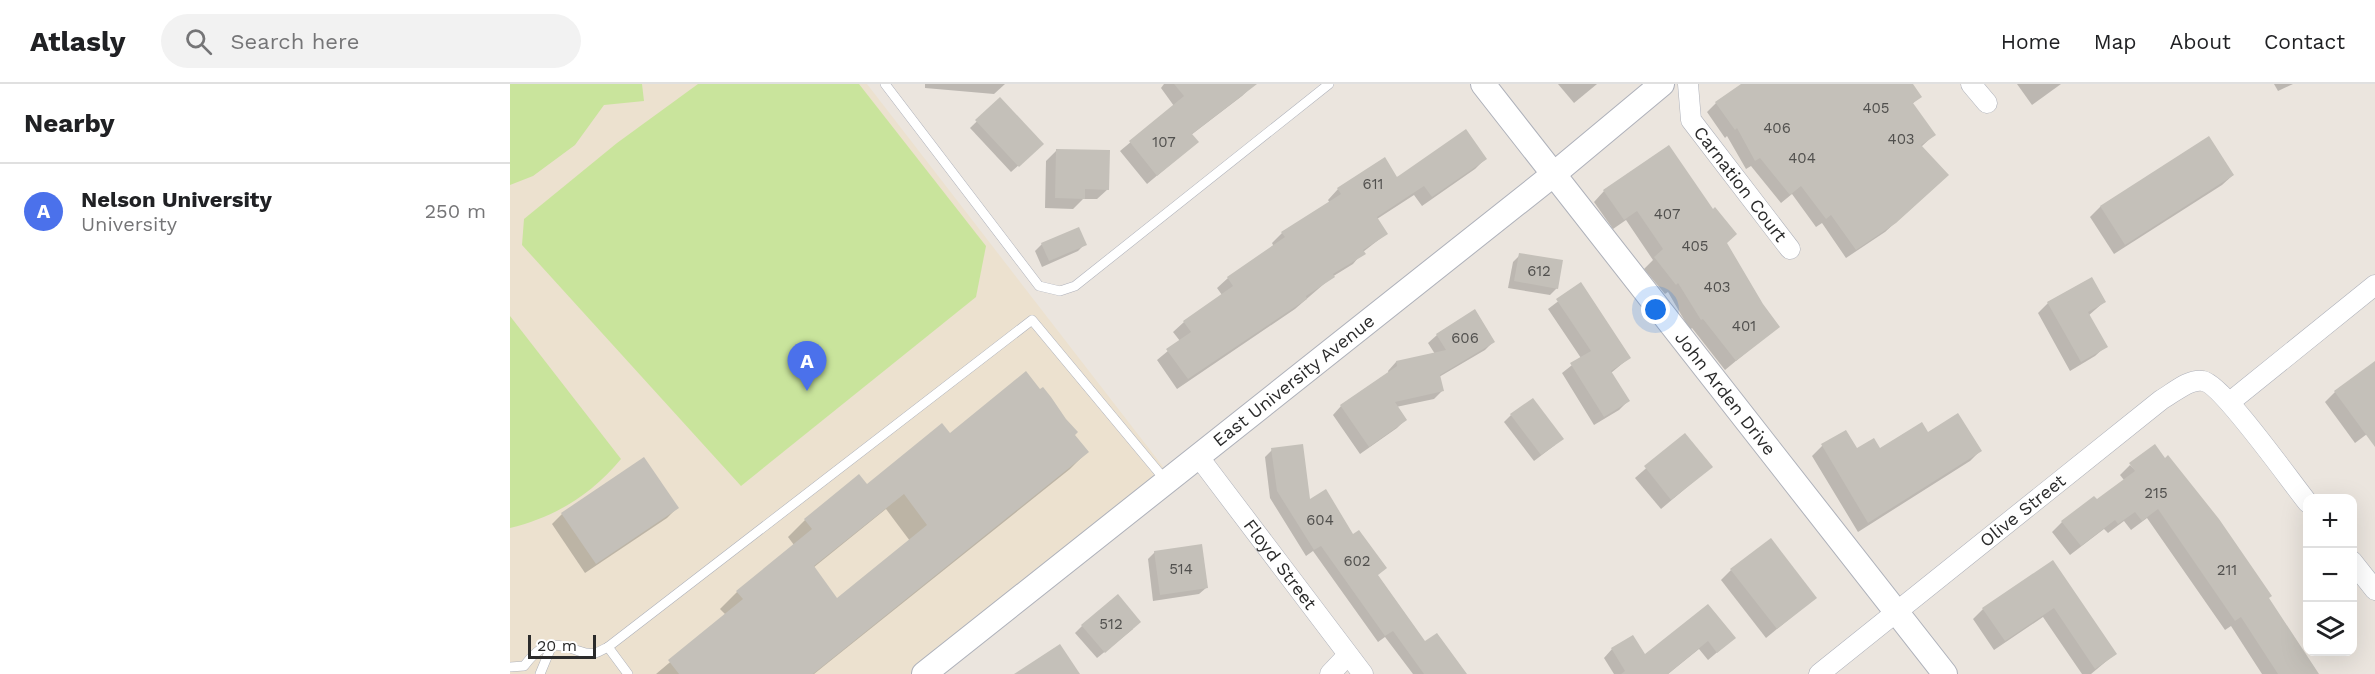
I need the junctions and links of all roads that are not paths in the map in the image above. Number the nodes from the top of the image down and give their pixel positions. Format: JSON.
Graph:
{"nodes":[{"id":1,"x":885,"y":84,"type":"edge"},
{"id":2,"x":1329,"y":84,"type":"edge"},
{"id":3,"x":1483,"y":84,"type":"edge"},
{"id":4,"x":1662,"y":84,"type":"edge"},
{"id":5,"x":1688,"y":84,"type":"edge"},
{"id":6,"x":1971,"y":84,"type":"edge"},
{"id":7,"x":1987,"y":103,"type":"dead end"},
{"id":8,"x":1554,"y":174,"type":"junction"},
{"id":9,"x":1790,"y":249,"type":"dead end"},
{"id":10,"x":2375,"y":285,"type":"edge"},
{"id":11,"x":2230,"y":402,"type":"junction"},
{"id":12,"x":1198,"y":456,"type":"junction"},
{"id":13,"x":1166,"y":482,"type":"junction"},
{"id":14,"x":2303,"y":498,"type":"edge"},
{"id":15,"x":2357,"y":567,"type":"edge"},
{"id":16,"x":2375,"y":590,"type":"edge"},
{"id":17,"x":1898,"y":613,"type":"junction"},
{"id":18,"x":552,"y":645,"type":"junction"},
{"id":19,"x":608,"y":647,"type":"junction"},
{"id":20,"x":1348,"y":655,"type":"junction"},
{"id":21,"x":510,"y":667,"type":"edge"},
{"id":22,"x":540,"y":674,"type":"edge"},
{"id":23,"x":628,"y":674,"type":"edge"},
{"id":24,"x":924,"y":674,"type":"edge"},
{"id":25,"x":1330,"y":674,"type":"edge"},
{"id":26,"x":1363,"y":674,"type":"edge"},
{"id":27,"x":1819,"y":674,"type":"edge"},
{"id":28,"x":1945,"y":674,"type":"edge"}],
"edges":[{"from":1,"to":2,"type":"lane"},
{"from":3,"to":8,"type":"street","name":"John Arden Drive"},
{"from":4,"to":8,"type":"street","name":"East University Avenue"},
{"from":5,"to":9,"type":"street","name":"Carnation Court"},
{"from":6,"to":7,"type":"street"},
{"from":8,"to":12,"type":"street","name":"East University Avenue"},
{"from":8,"to":17,"type":"street","name":"John Arden Drive"},
{"from":10,"to":11,"type":"street"},
{"from":11,"to":14,"type":"street"},
{"from":11,"to":17,"type":"street","name":"Olive Street"},
{"from":12,"to":13,"type":"street","name":"East University Avenue"},
{"from":12,"to":20,"type":"street","name":"Floyd Street"},
{"from":13,"to":19,"type":"lane"},
{"from":13,"to":24,"type":"street","name":"East University Avenue"},
{"from":15,"to":16,"type":"street"},
{"from":17,"to":27,"type":"street","name":"Olive Street"},
{"from":17,"to":28,"type":"street","name":"John Arden Drive"},
{"from":18,"to":19,"type":"lane"},
{"from":18,"to":21,"type":"lane"},
{"from":18,"to":22,"type":"lane"},
{"from":19,"to":23,"type":"lane"},
{"from":20,"to":25,"type":"street"},
{"from":20,"to":26,"type":"street","name":"Floyd Street"}]}
